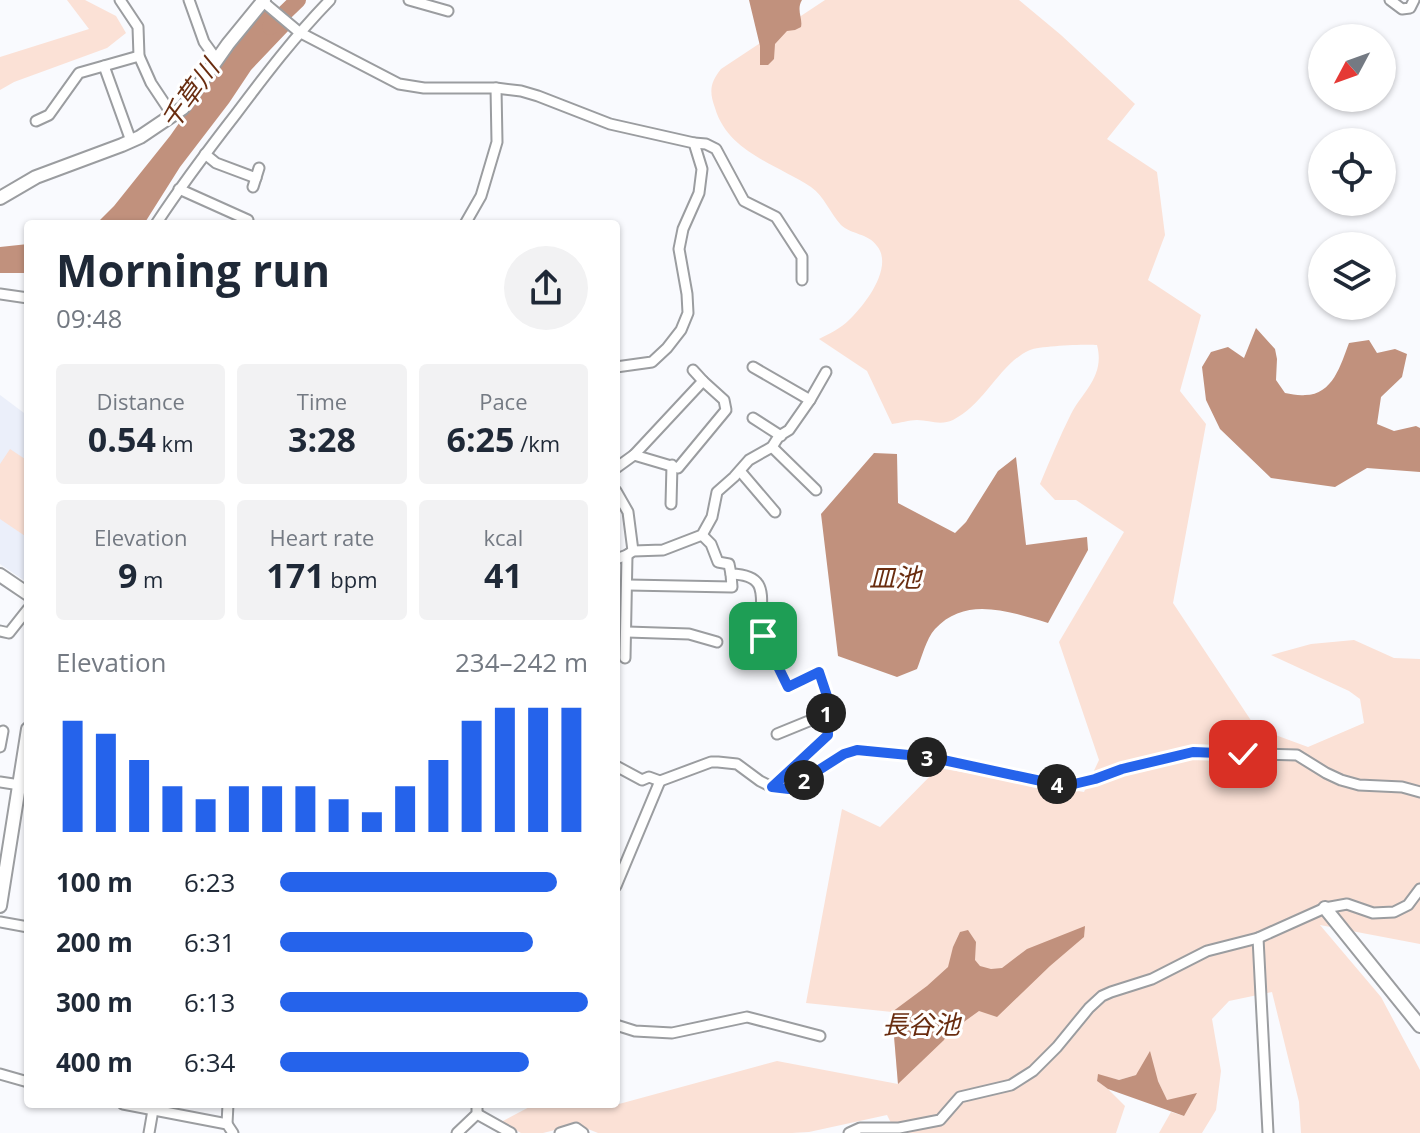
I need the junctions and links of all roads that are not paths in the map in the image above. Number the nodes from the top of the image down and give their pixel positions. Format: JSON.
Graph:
{"nodes":[{"id":1,"x":120,"y":0,"type":"edge"},
{"id":2,"x":189,"y":0,"type":"edge"},
{"id":3,"x":330,"y":0,"type":"edge"},
{"id":4,"x":409,"y":0,"type":"edge"},
{"id":5,"x":1390,"y":0,"type":"edge"},
{"id":6,"x":1414,"y":0,"type":"edge"},
{"id":7,"x":264,"y":2,"type":"edge"},
{"id":8,"x":448,"y":11,"type":"dead end"},
{"id":9,"x":296,"y":31,"type":"junction"},
{"id":10,"x":139,"y":56,"type":"junction"},
{"id":11,"x":217,"y":60,"type":"junction"},
{"id":12,"x":104,"y":66,"type":"junction"},
{"id":13,"x":496,"y":88,"type":"junction"},
{"id":14,"x":173,"y":116,"type":"junction"},
{"id":15,"x":36,"y":121,"type":"dead end"},
{"id":16,"x":131,"y":141,"type":"junction"},
{"id":17,"x":694,"y":143,"type":"junction"},
{"id":18,"x":205,"y":154,"type":"junction"},
{"id":19,"x":256,"y":177,"type":"dead end"},
{"id":20,"x":179,"y":189,"type":"junction"},
{"id":21,"x":0,"y":198,"type":"edge"},
{"id":22,"x":233,"y":213,"type":"junction"},
{"id":23,"x":159,"y":220,"type":"edge"},
{"id":24,"x":231,"y":220,"type":"edge"},
{"id":25,"x":248,"y":220,"type":"dead end"},
{"id":26,"x":467,"y":220,"type":"edge"},
{"id":27,"x":802,"y":280,"type":"dead end"},
{"id":28,"x":0,"y":294,"type":"edge"},
{"id":29,"x":24,"y":297,"type":"edge"},
{"id":30,"x":620,"y":366,"type":"edge"},
{"id":31,"x":753,"y":367,"type":"dead end"},
{"id":32,"x":693,"y":370,"type":"dead end"},
{"id":33,"x":826,"y":372,"type":"dead end"},
{"id":34,"x":703,"y":381,"type":"junction"},
{"id":35,"x":810,"y":400,"type":"junction"},
{"id":36,"x":753,"y":418,"type":"dead end"},
{"id":37,"x":781,"y":436,"type":"junction"},
{"id":38,"x":772,"y":447,"type":"junction"},
{"id":39,"x":634,"y":455,"type":"junction"},
{"id":40,"x":620,"y":465,"type":"edge"},
{"id":41,"x":672,"y":465,"type":"junction"},
{"id":42,"x":740,"y":471,"type":"junction"},
{"id":43,"x":816,"y":490,"type":"dead end"},
{"id":44,"x":620,"y":498,"type":"edge"},
{"id":45,"x":671,"y":504,"type":"dead end"},
{"id":46,"x":775,"y":512,"type":"dead end"},
{"id":47,"x":702,"y":535,"type":"junction"},
{"id":48,"x":630,"y":553,"type":"junction"},
{"id":49,"x":620,"y":557,"type":"edge"},
{"id":50,"x":731,"y":574,"type":"junction"},
{"id":51,"x":0,"y":575,"type":"edge"},
{"id":52,"x":628,"y":585,"type":"junction"},
{"id":53,"x":24,"y":591,"type":"edge"},
{"id":54,"x":24,"y":614,"type":"edge"},
{"id":55,"x":0,"y":631,"type":"edge"},
{"id":56,"x":627,"y":632,"type":"junction"},
{"id":57,"x":717,"y":642,"type":"dead end"},
{"id":58,"x":625,"y":658,"type":"dead end"},
{"id":59,"x":826,"y":714,"type":"junction"},
{"id":60,"x":3,"y":731,"type":"dead end"},
{"id":61,"x":777,"y":734,"type":"dead end"},
{"id":62,"x":0,"y":747,"type":"edge"},
{"id":63,"x":24,"y":757,"type":"edge"},
{"id":64,"x":620,"y":768,"type":"edge"},
{"id":65,"x":660,"y":781,"type":"junction"},
{"id":66,"x":0,"y":782,"type":"edge"},
{"id":67,"x":20,"y":785,"type":"junction"},
{"id":68,"x":772,"y":787,"type":"junction"},
{"id":69,"x":1420,"y":792,"type":"edge"},
{"id":70,"x":620,"y":876,"type":"edge"},
{"id":71,"x":1420,"y":889,"type":"edge"},
{"id":72,"x":0,"y":906,"type":"edge"},
{"id":73,"x":1325,"y":908,"type":"junction"},
{"id":74,"x":0,"y":922,"type":"edge"},
{"id":75,"x":24,"y":926,"type":"edge"},
{"id":76,"x":1258,"y":938,"type":"junction"},
{"id":77,"x":620,"y":1026,"type":"edge"},
{"id":78,"x":1420,"y":1026,"type":"edge"},
{"id":79,"x":820,"y":1036,"type":"dead end"},
{"id":80,"x":0,"y":1074,"type":"edge"},
{"id":81,"x":24,"y":1081,"type":"edge"},
{"id":82,"x":146,"y":1108,"type":"edge"},
{"id":83,"x":228,"y":1108,"type":"edge"},
{"id":84,"x":477,"y":1109,"type":"edge"},
{"id":85,"x":153,"y":1110,"type":"junction"},
{"id":86,"x":230,"y":1129,"type":"edge"},
{"id":87,"x":149,"y":1133,"type":"edge"},
{"id":88,"x":457,"y":1133,"type":"edge"},
{"id":89,"x":511,"y":1133,"type":"edge"},
{"id":90,"x":560,"y":1133,"type":"edge"},
{"id":91,"x":583,"y":1133,"type":"edge"},
{"id":92,"x":849,"y":1133,"type":"edge"},
{"id":93,"x":1268,"y":1133,"type":"edge"}],
"edges":[{"from":1,"to":10,"type":"street"},
{"from":2,"to":11,"type":"street"},
{"from":3,"to":9,"type":"street"},
{"from":4,"to":8,"type":"street"},
{"from":5,"to":6,"type":"street"},
{"from":7,"to":9,"type":"street"},
{"from":7,"to":11,"type":"street"},
{"from":9,"to":13,"type":"street"},
{"from":9,"to":18,"type":"street"},
{"from":10,"to":12,"type":"street"},
{"from":10,"to":14,"type":"street"},
{"from":11,"to":14,"type":"street"},
{"from":12,"to":15,"type":"street"},
{"from":12,"to":16,"type":"street"},
{"from":13,"to":17,"type":"street"},
{"from":13,"to":26,"type":"street"},
{"from":14,"to":16,"type":"street"},
{"from":16,"to":21,"type":"street"},
{"from":17,"to":27,"type":"street"},
{"from":17,"to":30,"type":"street"},
{"from":18,"to":19,"type":"street"},
{"from":18,"to":20,"type":"street"},
{"from":20,"to":22,"type":"street"},
{"from":20,"to":23,"type":"street"},
{"from":22,"to":24,"type":"street"},
{"from":22,"to":25,"type":"street"},
{"from":28,"to":29,"type":"street"},
{"from":31,"to":35,"type":"street"},
{"from":32,"to":34,"type":"street"},
{"from":33,"to":35,"type":"street"},
{"from":34,"to":39,"type":"street"},
{"from":34,"to":41,"type":"street"},
{"from":35,"to":37,"type":"street"},
{"from":36,"to":37,"type":"street"},
{"from":37,"to":38,"type":"street"},
{"from":38,"to":42,"type":"street"},
{"from":38,"to":43,"type":"street"},
{"from":39,"to":40,"type":"street"},
{"from":39,"to":41,"type":"street"},
{"from":41,"to":45,"type":"street"},
{"from":42,"to":46,"type":"street"},
{"from":42,"to":47,"type":"street"},
{"from":44,"to":48,"type":"street"},
{"from":47,"to":48,"type":"street"},
{"from":47,"to":50,"type":"street"},
{"from":48,"to":49,"type":"street"},
{"from":48,"to":52,"type":"street"},
{"from":50,"to":52,"type":"street"},
{"from":50,"to":59,"type":"street"},
{"from":51,"to":53,"type":"street"},
{"from":52,"to":56,"type":"street"},
{"from":54,"to":55,"type":"street"},
{"from":56,"to":57,"type":"street"},
{"from":56,"to":58,"type":"street"},
{"from":59,"to":61,"type":"street"},
{"from":59,"to":68,"type":"street"},
{"from":60,"to":62,"type":"street"},
{"from":63,"to":67,"type":"street"},
{"from":64,"to":65,"type":"street"},
{"from":65,"to":68,"type":"street"},
{"from":65,"to":70,"type":"street"},
{"from":66,"to":67,"type":"street"},
{"from":67,"to":72,"type":"street"},
{"from":68,"to":69,"type":"street"},
{"from":71,"to":73,"type":"street"},
{"from":73,"to":76,"type":"street"},
{"from":73,"to":78,"type":"street"},
{"from":74,"to":75,"type":"street"},
{"from":76,"to":92,"type":"street"},
{"from":76,"to":93,"type":"street"},
{"from":77,"to":79,"type":"street"},
{"from":80,"to":81,"type":"street"},
{"from":82,"to":85,"type":"street"},
{"from":83,"to":86,"type":"street"},
{"from":84,"to":88,"type":"street"},
{"from":84,"to":89,"type":"street"},
{"from":85,"to":86,"type":"street"},
{"from":85,"to":87,"type":"street"},
{"from":90,"to":91,"type":"street"}]}
